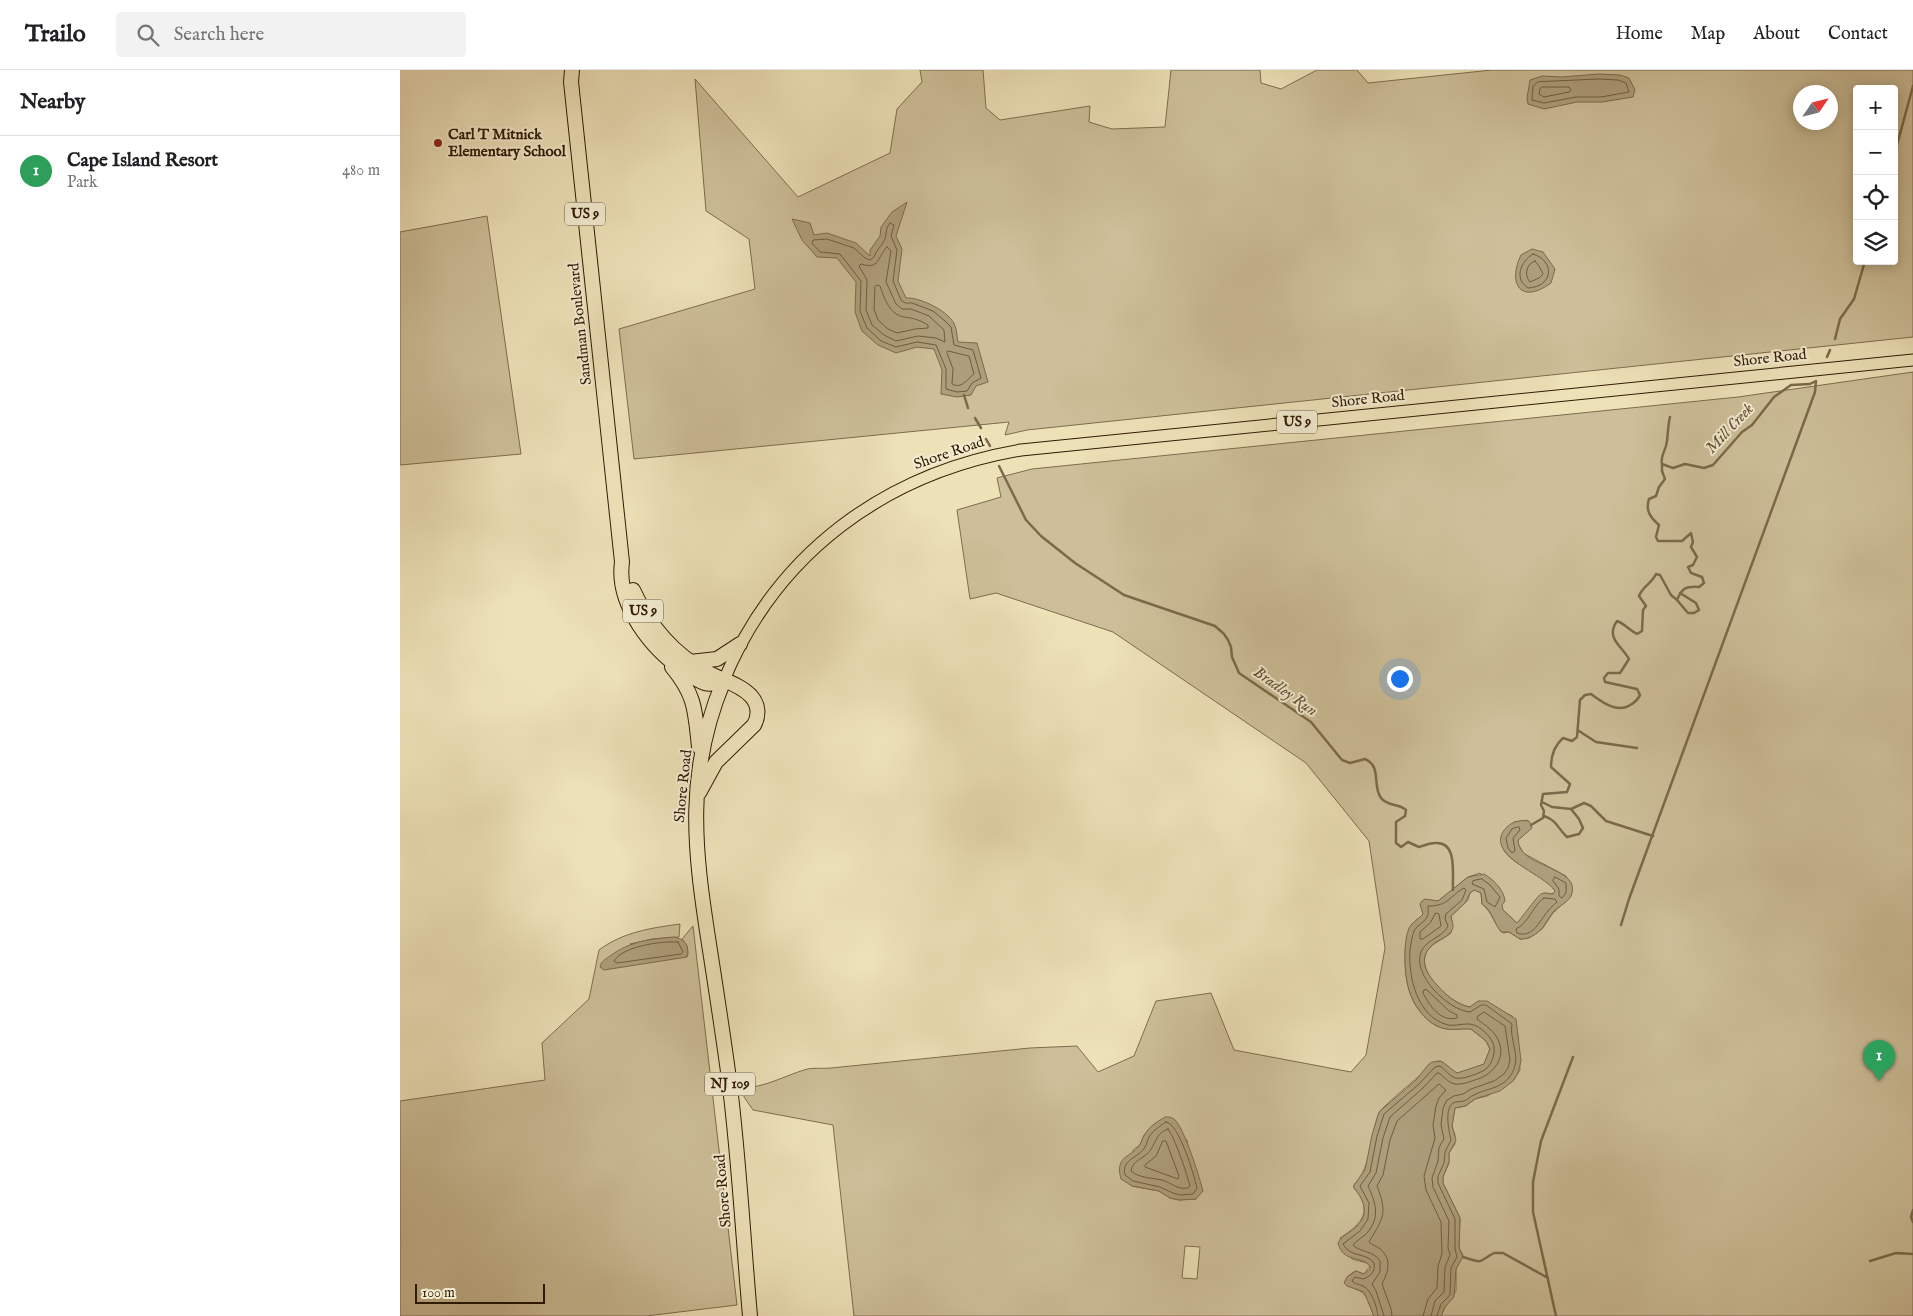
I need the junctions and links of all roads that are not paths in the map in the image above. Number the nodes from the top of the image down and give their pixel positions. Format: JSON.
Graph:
{"nodes":[{"id":1,"x":570,"y":74,"type":"edge"},
{"id":2,"x":1913,"y":360,"type":"edge"},
{"id":3,"x":622,"y":562,"type":"junction"},
{"id":4,"x":740,"y":644,"type":"junction"},
{"id":5,"x":660,"y":653,"type":"junction"},
{"id":6,"x":690,"y":662,"type":"junction"},
{"id":7,"x":724,"y":680,"type":"junction"},
{"id":8,"x":700,"y":761,"type":"junction"},
{"id":9,"x":696,"y":798,"type":"junction"},
{"id":10,"x":750,"y":1316,"type":"edge"}],
"edges":[{"from":1,"to":3,"type":"highway","name":"Sandman Boulevard","number":"US 9"},
{"from":2,"to":4,"type":"main road","name":"Shore Road","number":"US 9"},
{"from":3,"to":5,"type":"highway","name":"Sandman Boulevard","number":"US 9"},
{"from":3,"to":6,"type":"highway","name":"Sandman Boulevard","number":"US 9"},
{"from":4,"to":6,"type":"highway","number":"US 9"},
{"from":4,"to":7,"type":"main road","name":"Shore Road","number":"US 9"},
{"from":5,"to":7,"type":"highway","name":"Sandman Boulevard","number":"US 9"},
{"from":5,"to":8,"type":"highway"},
{"from":6,"to":7,"type":"highway","name":"Sandman Boulevard"},
{"from":7,"to":8,"type":"highway","name":"Shore Road","number":"NJ 109"},
{"from":7,"to":9,"type":"highway"},
{"from":8,"to":9,"type":"highway","name":"Shore Road","number":"NJ 109"},
{"from":9,"to":10,"type":"highway","name":"Shore Road","number":"NJ 109"}]}
